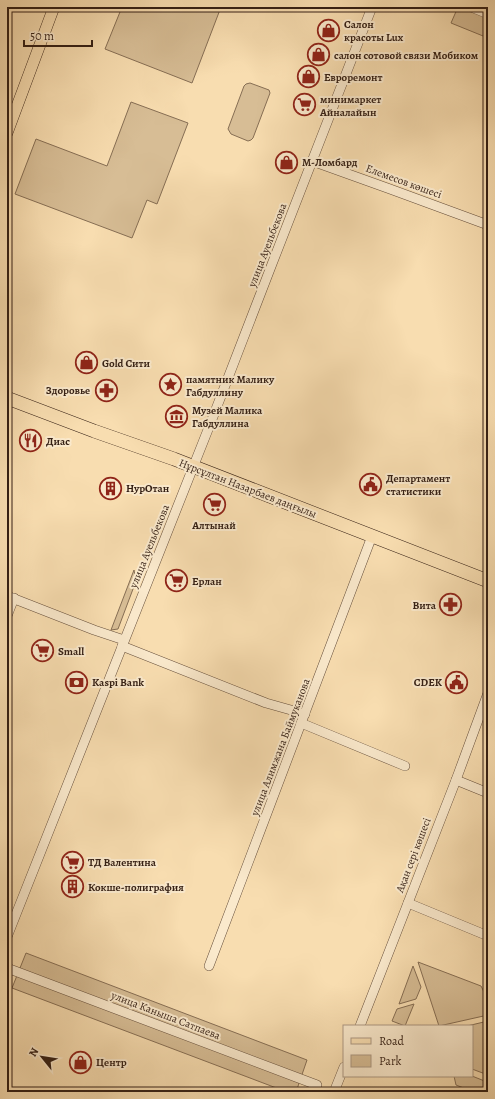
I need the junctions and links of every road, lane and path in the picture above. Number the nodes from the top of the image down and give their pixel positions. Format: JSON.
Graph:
{"nodes":[{"id":1,"x":54,"y":7,"type":"edge"},
{"id":2,"x":372,"y":7,"type":"edge"},
{"id":3,"x":471,"y":7,"type":"edge"},
{"id":4,"x":488,"y":14,"type":"edge"},
{"id":5,"x":7,"y":133,"type":"edge"},
{"id":6,"x":312,"y":161,"type":"junction"},
{"id":7,"x":488,"y":225,"type":"edge"},
{"id":8,"x":7,"y":398,"type":"edge"},
{"id":9,"x":194,"y":467,"type":"junction"},
{"id":10,"x":372,"y":536,"type":"junction"},
{"id":11,"x":488,"y":581,"type":"edge"},
{"id":12,"x":10,"y":597,"type":"edge"},
{"id":13,"x":7,"y":616,"type":"edge"},
{"id":14,"x":123,"y":643,"type":"junction"},
{"id":15,"x":488,"y":693,"type":"edge"},
{"id":16,"x":305,"y":714,"type":"junction"},
{"id":17,"x":302,"y":723,"type":"junction"},
{"id":18,"x":405,"y":766,"type":"dead end"},
{"id":19,"x":456,"y":780,"type":"junction"},
{"id":20,"x":488,"y":792,"type":"edge"},
{"id":21,"x":408,"y":903,"type":"junction"},
{"id":22,"x":488,"y":936,"type":"edge"},
{"id":23,"x":7,"y":937,"type":"edge"},
{"id":24,"x":209,"y":966,"type":"dead end"},
{"id":25,"x":7,"y":968,"type":"edge"},
{"id":26,"x":360,"y":1025,"type":"edge"},
{"id":27,"x":343,"y":1069,"type":"edge"},
{"id":28,"x":317,"y":1085,"type":"dead end"},
{"id":29,"x":334,"y":1092,"type":"edge"}],
"edges":[{"from":1,"to":5,"type":"main road"},
{"from":2,"to":6,"type":"street","name":"улица Ауельбекова"},
{"from":3,"to":4,"type":"street"},
{"from":6,"to":7,"type":"street","name":"Елемесов көшесі"},
{"from":6,"to":9,"type":"street","name":"улица Ауельбекова"},
{"from":8,"to":9,"type":"highway","name":"Нұрсұлтан Назарбаев даңғылы"},
{"from":9,"to":10,"type":"highway","name":"Нұрсұлтан Назарбаев даңғылы"},
{"from":9,"to":14,"type":"street","name":"улица Ауельбекова"},
{"from":10,"to":11,"type":"highway","name":"Нұрсұлтан Назарбаев даңғылы"},
{"from":10,"to":16,"type":"street","name":"улица Алимжана Баймуканова"},
{"from":12,"to":13,"type":"street"},
{"from":12,"to":14,"type":"street"},
{"from":14,"to":16,"type":"street"},
{"from":14,"to":23,"type":"street","name":"улица Ауельбекова"},
{"from":15,"to":19,"type":"street","name":"Ақан сері көшесі"},
{"from":16,"to":17,"type":"street","name":"улица Алимжана Баймуканова"},
{"from":17,"to":18,"type":"street"},
{"from":17,"to":24,"type":"street","name":"улица Алимжана Баймуканова"},
{"from":19,"to":20,"type":"street"},
{"from":19,"to":21,"type":"street","name":"Ақан сері көшесі"},
{"from":21,"to":22,"type":"street"},
{"from":21,"to":26,"type":"street","name":"Ақан сері көшесі"},
{"from":25,"to":28,"type":"street","name":"улица Каныша Сатпаева"},
{"from":27,"to":29,"type":"street"}]}
